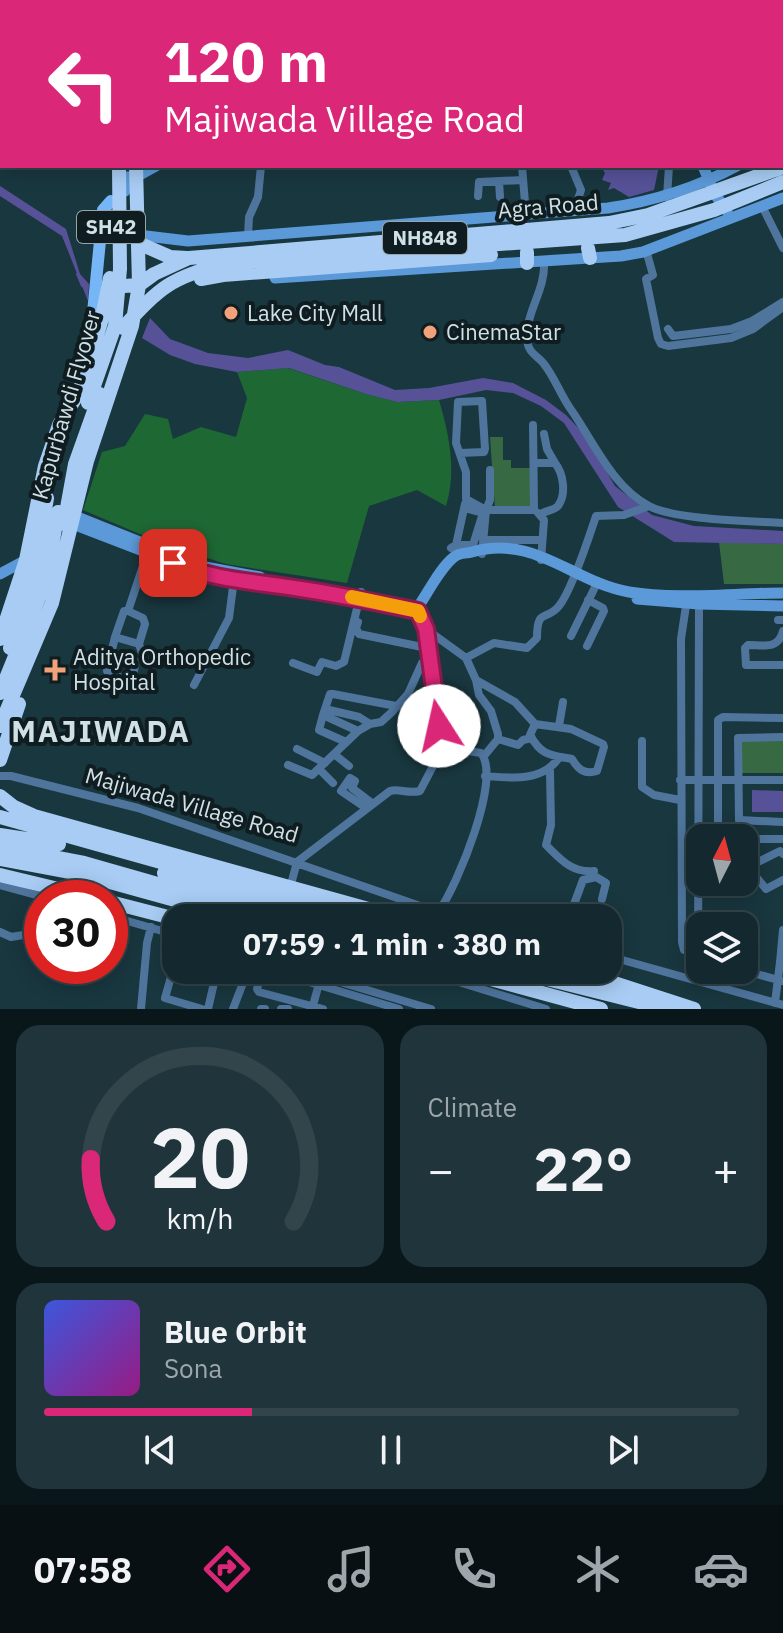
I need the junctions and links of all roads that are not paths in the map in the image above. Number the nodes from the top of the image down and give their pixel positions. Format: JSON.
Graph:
{"nodes":[{"id":1,"x":111,"y":168,"type":"edge"},
{"id":2,"x":261,"y":168,"type":"edge"},
{"id":3,"x":522,"y":168,"type":"edge"},
{"id":4,"x":572,"y":168,"type":"edge"},
{"id":5,"x":669,"y":168,"type":"edge"},
{"id":6,"x":734,"y":168,"type":"edge"},
{"id":7,"x":778,"y":168,"type":"edge"},
{"id":8,"x":129,"y":170,"type":"edge"},
{"id":9,"x":523,"y":180,"type":"junction"},
{"id":10,"x":499,"y":181,"type":"junction"},
{"id":11,"x":717,"y":181,"type":"edge"},
{"id":12,"x":783,"y":182,"type":"edge"},
{"id":13,"x":478,"y":196,"type":"dead end"},
{"id":14,"x":500,"y":197,"type":"dead end"},
{"id":15,"x":783,"y":198,"type":"edge"},
{"id":16,"x":666,"y":203,"type":"junction"},
{"id":17,"x":107,"y":206,"type":"junction"},
{"id":18,"x":762,"y":206,"type":"junction"},
{"id":19,"x":730,"y":208,"type":"junction"},
{"id":20,"x":574,"y":211,"type":"junction"},
{"id":21,"x":523,"y":220,"type":"junction"},
{"id":22,"x":773,"y":228,"type":"junction"},
{"id":23,"x":414,"y":231,"type":"junction"},
{"id":24,"x":764,"y":233,"type":"dead end"},
{"id":25,"x":248,"y":235,"type":"junction"},
{"id":26,"x":625,"y":235,"type":"junction"},
{"id":27,"x":138,"y":239,"type":"junction"},
{"id":28,"x":783,"y":248,"type":"edge"},
{"id":29,"x":646,"y":250,"type":"junction"},
{"id":30,"x":589,"y":253,"type":"junction"},
{"id":31,"x":189,"y":258,"type":"junction"},
{"id":32,"x":527,"y":258,"type":"junction"},
{"id":33,"x":544,"y":262,"type":"junction"},
{"id":34,"x":124,"y":287,"type":"junction"},
{"id":35,"x":783,"y":304,"type":"edge"},
{"id":36,"x":101,"y":322,"type":"junction"},
{"id":37,"x":128,"y":327,"type":"junction"},
{"id":38,"x":668,"y":329,"type":"dead end"},
{"id":39,"x":86,"y":355,"type":"junction"},
{"id":40,"x":120,"y":363,"type":"junction"},
{"id":41,"x":78,"y":394,"type":"junction"},
{"id":42,"x":533,"y":425,"type":"dead end"},
{"id":43,"x":544,"y":434,"type":"dead end"},
{"id":44,"x":460,"y":453,"type":"junction"},
{"id":45,"x":534,"y":463,"type":"junction"},
{"id":46,"x":555,"y":463,"type":"junction"},
{"id":47,"x":490,"y":470,"type":"dead end"},
{"id":48,"x":465,"y":503,"type":"junction"},
{"id":49,"x":648,"y":507,"type":"junction"},
{"id":50,"x":537,"y":512,"type":"junction"},
{"id":51,"x":485,"y":515,"type":"junction"},
{"id":52,"x":74,"y":520,"type":"junction"},
{"id":53,"x":783,"y":523,"type":"edge"},
{"id":54,"x":542,"y":540,"type":"junction"},
{"id":55,"x":481,"y":543,"type":"junction"},
{"id":56,"x":148,"y":549,"type":"junction"},
{"id":57,"x":455,"y":549,"type":"junction"},
{"id":58,"x":542,"y":558,"type":"junction"},
{"id":59,"x":26,"y":560,"type":"junction"},
{"id":60,"x":574,"y":573,"type":"junction"},
{"id":61,"x":0,"y":574,"type":"edge"},
{"id":62,"x":234,"y":577,"type":"junction"},
{"id":63,"x":596,"y":584,"type":"junction"},
{"id":64,"x":783,"y":593,"type":"edge"},
{"id":65,"x":362,"y":596,"type":"junction"},
{"id":66,"x":693,"y":599,"type":"junction"},
{"id":67,"x":588,"y":600,"type":"junction"},
{"id":68,"x":5,"y":605,"type":"edge"},
{"id":69,"x":783,"y":606,"type":"edge"},
{"id":70,"x":418,"y":609,"type":"junction"},
{"id":71,"x":128,"y":611,"type":"junction"},
{"id":72,"x":426,"y":629,"type":"junction"},
{"id":73,"x":783,"y":631,"type":"edge"},
{"id":74,"x":39,"y":634,"type":"junction"},
{"id":75,"x":571,"y":636,"type":"dead end"},
{"id":76,"x":115,"y":637,"type":"junction"},
{"id":77,"x":0,"y":639,"type":"edge"},
{"id":78,"x":139,"y":644,"type":"junction"},
{"id":79,"x":587,"y":646,"type":"dead end"},
{"id":80,"x":111,"y":652,"type":"dead end"},
{"id":81,"x":428,"y":653,"type":"junction"},
{"id":82,"x":143,"y":656,"type":"dead end"},
{"id":83,"x":466,"y":658,"type":"junction"},
{"id":84,"x":293,"y":663,"type":"dead end"},
{"id":85,"x":783,"y":665,"type":"edge"},
{"id":86,"x":8,"y":675,"type":"junction"},
{"id":87,"x":476,"y":680,"type":"junction"},
{"id":88,"x":432,"y":683,"type":"junction"},
{"id":89,"x":414,"y":684,"type":"junction"},
{"id":90,"x":194,"y":685,"type":"dead end"},
{"id":91,"x":0,"y":693,"type":"edge"},
{"id":92,"x":362,"y":702,"type":"dead end"},
{"id":93,"x":563,"y":702,"type":"dead end"},
{"id":94,"x":396,"y":706,"type":"junction"},
{"id":95,"x":681,"y":709,"type":"junction"},
{"id":96,"x":699,"y":710,"type":"junction"},
{"id":97,"x":324,"y":712,"type":"junction"},
{"id":98,"x":0,"y":716,"type":"edge"},
{"id":99,"x":359,"y":717,"type":"junction"},
{"id":100,"x":779,"y":718,"type":"edge"},
{"id":101,"x":370,"y":724,"type":"junction"},
{"id":102,"x":535,"y":724,"type":"junction"},
{"id":103,"x":0,"y":726,"type":"edge"},
{"id":104,"x":559,"y":726,"type":"junction"},
{"id":105,"x":356,"y":730,"type":"junction"},
{"id":106,"x":779,"y":737,"type":"edge"},
{"id":107,"x":532,"y":738,"type":"junction"},
{"id":108,"x":498,"y":739,"type":"junction"},
{"id":109,"x":642,"y":741,"type":"dead end"},
{"id":110,"x":346,"y":742,"type":"junction"},
{"id":111,"x":443,"y":747,"type":"junction"},
{"id":112,"x":297,"y":749,"type":"dead end"},
{"id":113,"x":334,"y":754,"type":"junction"},
{"id":114,"x":484,"y":756,"type":"junction"},
{"id":115,"x":558,"y":759,"type":"junction"},
{"id":116,"x":0,"y":760,"type":"edge"},
{"id":117,"x":288,"y":765,"type":"dead end"},
{"id":118,"x":322,"y":766,"type":"junction"},
{"id":119,"x":349,"y":766,"type":"dead end"},
{"id":120,"x":550,"y":770,"type":"junction"},
{"id":121,"x":0,"y":776,"type":"edge"},
{"id":122,"x":485,"y":776,"type":"junction"},
{"id":123,"x":680,"y":780,"type":"junction"},
{"id":124,"x":699,"y":780,"type":"junction"},
{"id":125,"x":716,"y":780,"type":"junction"},
{"id":126,"x":738,"y":780,"type":"junction"},
{"id":127,"x":783,"y":780,"type":"edge"},
{"id":128,"x":333,"y":783,"type":"dead end"},
{"id":129,"x":0,"y":796,"type":"edge"},
{"id":130,"x":343,"y":796,"type":"dead end"},
{"id":131,"x":680,"y":800,"type":"junction"},
{"id":132,"x":365,"y":805,"type":"junction"},
{"id":133,"x":0,"y":817,"type":"edge"},
{"id":134,"x":780,"y":822,"type":"edge"},
{"id":135,"x":718,"y":824,"type":"edge"},
{"id":136,"x":0,"y":835,"type":"edge"},
{"id":137,"x":758,"y":839,"type":"edge"},
{"id":138,"x":780,"y":839,"type":"edge"},
{"id":139,"x":0,"y":847,"type":"edge"},
{"id":140,"x":783,"y":854,"type":"edge"},
{"id":141,"x":87,"y":858,"type":"junction"},
{"id":142,"x":0,"y":859,"type":"edge"},
{"id":143,"x":297,"y":862,"type":"junction"},
{"id":144,"x":758,"y":862,"type":"edge"},
{"id":145,"x":594,"y":871,"type":"dead end"},
{"id":146,"x":0,"y":875,"type":"edge"},
{"id":147,"x":758,"y":879,"type":"edge"},
{"id":148,"x":783,"y":880,"type":"edge"},
{"id":149,"x":24,"y":881,"type":"edge"},
{"id":150,"x":0,"y":885,"type":"edge"},
{"id":151,"x":24,"y":892,"type":"edge"},
{"id":152,"x":287,"y":897,"type":"junction"},
{"id":153,"x":602,"y":899,"type":"dead end"},
{"id":154,"x":204,"y":904,"type":"edge"},
{"id":155,"x":233,"y":904,"type":"edge"},
{"id":156,"x":266,"y":904,"type":"edge"},
{"id":157,"x":319,"y":904,"type":"edge"},
{"id":158,"x":332,"y":904,"type":"edge"},
{"id":159,"x":419,"y":904,"type":"edge"},
{"id":160,"x":444,"y":904,"type":"edge"},
{"id":161,"x":574,"y":904,"type":"edge"},
{"id":162,"x":683,"y":905,"type":"junction"},
{"id":163,"x":699,"y":906,"type":"junction"},
{"id":164,"x":128,"y":907,"type":"edge"},
{"id":165,"x":699,"y":912,"type":"edge"},
{"id":166,"x":162,"y":915,"type":"edge"},
{"id":167,"x":128,"y":921,"type":"edge"},
{"id":168,"x":151,"y":927,"type":"junction"},
{"id":169,"x":783,"y":930,"type":"edge"},
{"id":170,"x":162,"y":931,"type":"edge"},
{"id":171,"x":0,"y":932,"type":"edge"},
{"id":172,"x":24,"y":935,"type":"edge"},
{"id":173,"x":686,"y":951,"type":"edge"},
{"id":174,"x":622,"y":960,"type":"edge"},
{"id":175,"x":782,"y":962,"type":"edge"},
{"id":176,"x":758,"y":974,"type":"edge"},
{"id":177,"x":686,"y":978,"type":"edge"},
{"id":178,"x":780,"y":980,"type":"edge"},
{"id":179,"x":169,"y":984,"type":"edge"},
{"id":180,"x":214,"y":984,"type":"edge"},
{"id":181,"x":243,"y":984,"type":"edge"},
{"id":182,"x":258,"y":984,"type":"edge"},
{"id":183,"x":319,"y":984,"type":"edge"},
{"id":184,"x":330,"y":984,"type":"edge"},
{"id":185,"x":465,"y":984,"type":"edge"},
{"id":186,"x":509,"y":984,"type":"edge"},
{"id":187,"x":575,"y":984,"type":"edge"},
{"id":188,"x":612,"y":984,"type":"edge"},
{"id":189,"x":709,"y":984,"type":"edge"},
{"id":190,"x":374,"y":1001,"type":"edge"},
{"id":191,"x":779,"y":1004,"type":"edge"},
{"id":192,"x":670,"y":1005,"type":"edge"},
{"id":193,"x":312,"y":1008,"type":"edge"},
{"id":194,"x":141,"y":1009,"type":"edge"},
{"id":195,"x":200,"y":1009,"type":"edge"},
{"id":196,"x":208,"y":1009,"type":"edge"},
{"id":197,"x":233,"y":1009,"type":"edge"},
{"id":198,"x":281,"y":1009,"type":"edge"},
{"id":199,"x":288,"y":1009,"type":"edge"},
{"id":200,"x":323,"y":1009,"type":"edge"},
{"id":201,"x":399,"y":1009,"type":"edge"},
{"id":202,"x":431,"y":1009,"type":"edge"},
{"id":203,"x":546,"y":1009,"type":"edge"},
{"id":204,"x":601,"y":1009,"type":"edge"},
{"id":205,"x":694,"y":1009,"type":"edge"}],
"edges":[{"from":1,"to":17,"type":"highway","number":"SH42"},
{"from":2,"to":25,"type":"street"},
{"from":3,"to":9,"type":"street"},
{"from":4,"to":20,"type":"street"},
{"from":5,"to":16,"type":"street"},
{"from":6,"to":11,"type":"street"},
{"from":7,"to":11,"type":"highway","name":"Agra Road","number":"NH848"},
{"from":8,"to":27,"type":"highway","number":"SH42"},
{"from":8,"to":34,"type":"street"},
{"from":8,"to":37,"type":"highway","name":"Kapurbawdi Flyover"},
{"from":8,"to":86,"type":"highway","name":"Kapurbawdi Flyover"},
{"from":9,"to":10,"type":"street"},
{"from":9,"to":21,"type":"street"},
{"from":10,"to":13,"type":"street"},
{"from":10,"to":14,"type":"street"},
{"from":11,"to":16,"type":"highway","name":"Agra Road","number":"NH848"},
{"from":11,"to":19,"type":"street"},
{"from":12,"to":19,"type":"highway","number":"NH848"},
{"from":15,"to":18,"type":"street"},
{"from":16,"to":20,"type":"street"},
{"from":16,"to":21,"type":"highway","name":"Agra Road","number":"NH848"},
{"from":17,"to":34,"type":"highway","number":"SH42"},
{"from":17,"to":39,"type":"main road"},
{"from":18,"to":19,"type":"street"},
{"from":18,"to":22,"type":"street"},
{"from":19,"to":26,"type":"highway","number":"NH848"},
{"from":19,"to":29,"type":"street"},
{"from":20,"to":21,"type":"street"},
{"from":21,"to":23,"type":"highway","name":"Agra Road","number":"NH848"},
{"from":22,"to":24,"type":"street"},
{"from":22,"to":28,"type":"street"},
{"from":23,"to":25,"type":"street"},
{"from":23,"to":31,"type":"highway","name":"Agra Road","number":"NH848"},
{"from":25,"to":27,"type":"street"},
{"from":26,"to":30,"type":"highway","name":"Agra Road","number":"NH848"},
{"from":26,"to":37,"type":"highway"},
{"from":27,"to":31,"type":"highway"},
{"from":27,"to":34,"type":"highway","number":"SH42"},
{"from":29,"to":30,"type":"street"},
{"from":29,"to":35,"type":"street"},
{"from":30,"to":32,"type":"highway","name":"Agra Road","number":"NH848"},
{"from":30,"to":33,"type":"street"},
{"from":31,"to":34,"type":"highway","name":"Agra Road","number":"NH848"},
{"from":32,"to":33,"type":"street"},
{"from":32,"to":37,"type":"highway","name":"Agra Road","number":"NH848"},
{"from":33,"to":49,"type":"street"},
{"from":34,"to":36,"type":"highway","number":"SH42"},
{"from":34,"to":37,"type":"highway","number":"SH42"},
{"from":35,"to":38,"type":"street"},
{"from":36,"to":37,"type":"highway"},
{"from":36,"to":39,"type":"highway"},
{"from":37,"to":40,"type":"highway"},
{"from":37,"to":98,"type":"highway","name":"Kapurbawdi Flyover"},
{"from":39,"to":40,"type":"highway"},
{"from":39,"to":41,"type":"highway"},
{"from":40,"to":52,"type":"highway"},
{"from":41,"to":59,"type":"highway"},
{"from":41,"to":86,"type":"highway"},
{"from":42,"to":45,"type":"street"},
{"from":43,"to":46,"type":"street"},
{"from":44,"to":44,"type":"street"},
{"from":44,"to":48,"type":"street"},
{"from":45,"to":46,"type":"street"},
{"from":45,"to":50,"type":"street"},
{"from":46,"to":50,"type":"street"},
{"from":47,"to":51,"type":"street"},
{"from":48,"to":51,"type":"street"},
{"from":48,"to":55,"type":"street"},
{"from":48,"to":57,"type":"street"},
{"from":49,"to":53,"type":"street"},
{"from":49,"to":60,"type":"street"},
{"from":50,"to":51,"type":"street"},
{"from":50,"to":54,"type":"street"},
{"from":51,"to":55,"type":"street"},
{"from":52,"to":56,"type":"street"},
{"from":52,"to":74,"type":"highway"},
{"from":54,"to":55,"type":"street"},
{"from":54,"to":58,"type":"street"},
{"from":55,"to":57,"type":"street"},
{"from":55,"to":57,"type":"street"},
{"from":55,"to":58,"type":"street"},
{"from":56,"to":62,"type":"street"},
{"from":56,"to":71,"type":"street"},
{"from":57,"to":70,"type":"street"},
{"from":58,"to":60,"type":"street"},
{"from":59,"to":61,"type":"street"},
{"from":59,"to":68,"type":"highway"},
{"from":60,"to":63,"type":"street"},
{"from":60,"to":83,"type":"street"},
{"from":62,"to":65,"type":"street"},
{"from":62,"to":90,"type":"street"},
{"from":63,"to":66,"type":"street"},
{"from":63,"to":67,"type":"street"},
{"from":64,"to":66,"type":"street"},
{"from":65,"to":70,"type":"street"},
{"from":65,"to":81,"type":"street"},
{"from":65,"to":84,"type":"street"},
{"from":66,"to":69,"type":"street"},
{"from":66,"to":95,"type":"street"},
{"from":66,"to":96,"type":"street"},
{"from":67,"to":75,"type":"street"},
{"from":67,"to":79,"type":"street"},
{"from":68,"to":77,"type":"highway"},
{"from":70,"to":72,"type":"street"},
{"from":71,"to":76,"type":"street"},
{"from":71,"to":78,"type":"street"},
{"from":72,"to":81,"type":"street"},
{"from":72,"to":83,"type":"street"},
{"from":73,"to":85,"type":"street"},
{"from":74,"to":103,"type":"highway"},
{"from":74,"to":116,"type":"highway"},
{"from":76,"to":78,"type":"street"},
{"from":76,"to":80,"type":"street"},
{"from":78,"to":82,"type":"street"},
{"from":81,"to":88,"type":"street"},
{"from":81,"to":89,"type":"street"},
{"from":83,"to":87,"type":"street"},
{"from":86,"to":91,"type":"highway","name":"Kapurbawdi Flyover"},
{"from":87,"to":102,"type":"street"},
{"from":87,"to":108,"type":"street"},
{"from":88,"to":89,"type":"street"},
{"from":88,"to":111,"type":"street"},
{"from":89,"to":94,"type":"street"},
{"from":92,"to":99,"type":"street"},
{"from":93,"to":104,"type":"street"},
{"from":94,"to":97,"type":"street"},
{"from":94,"to":101,"type":"street"},
{"from":95,"to":96,"type":"street"},
{"from":95,"to":123,"type":"street"},
{"from":96,"to":124,"type":"street"},
{"from":97,"to":99,"type":"street"},
{"from":97,"to":105,"type":"street"},
{"from":97,"to":110,"type":"street"},
{"from":99,"to":101,"type":"street"},
{"from":99,"to":105,"type":"street"},
{"from":100,"to":106,"type":"street"},
{"from":100,"to":125,"type":"street"},
{"from":101,"to":105,"type":"street"},
{"from":102,"to":104,"type":"street"},
{"from":102,"to":107,"type":"street"},
{"from":104,"to":115,"type":"street"},
{"from":105,"to":110,"type":"street"},
{"from":106,"to":126,"type":"street"},
{"from":107,"to":108,"type":"street"},
{"from":107,"to":115,"type":"street"},
{"from":108,"to":114,"type":"street"},
{"from":109,"to":131,"type":"street"},
{"from":110,"to":113,"type":"street"},
{"from":111,"to":114,"type":"street"},
{"from":111,"to":132,"type":"street","name":"Majiwada Village Road"},
{"from":112,"to":118,"type":"street"},
{"from":113,"to":118,"type":"street"},
{"from":113,"to":119,"type":"street"},
{"from":114,"to":122,"type":"street"},
{"from":115,"to":120,"type":"street"},
{"from":117,"to":118,"type":"street"},
{"from":118,"to":128,"type":"street"},
{"from":120,"to":122,"type":"street"},
{"from":120,"to":145,"type":"street"},
{"from":121,"to":143,"type":"street","name":"Majiwada Village Road"},
{"from":122,"to":160,"type":"street"},
{"from":123,"to":124,"type":"street"},
{"from":123,"to":131,"type":"street"},
{"from":124,"to":125,"type":"street"},
{"from":124,"to":163,"type":"street"},
{"from":125,"to":126,"type":"street"},
{"from":125,"to":135,"type":"street"},
{"from":126,"to":127,"type":"street"},
{"from":126,"to":134,"type":"street"},
{"from":129,"to":158,"type":"highway"},
{"from":130,"to":132,"type":"street"},
{"from":131,"to":162,"type":"street"},
{"from":132,"to":143,"type":"street","name":"Majiwada Village Road"},
{"from":133,"to":141,"type":"highway"},
{"from":134,"to":138,"type":"street"},
{"from":136,"to":141,"type":"highway"},
{"from":137,"to":138,"type":"street"},
{"from":139,"to":141,"type":"highway"},
{"from":140,"to":144,"type":"street"},
{"from":141,"to":142,"type":"highway"},
{"from":141,"to":152,"type":"highway"},
{"from":141,"to":154,"type":"highway"},
{"from":141,"to":155,"type":"highway"},
{"from":141,"to":156,"type":"highway"},
{"from":143,"to":152,"type":"street"},
{"from":143,"to":159,"type":"street"},
{"from":146,"to":149,"type":"highway"},
{"from":147,"to":148,"type":"street"},
{"from":150,"to":151,"type":"street"},
{"from":152,"to":157,"type":"highway"},
{"from":153,"to":161,"type":"street"},
{"from":162,"to":163,"type":"street"},
{"from":162,"to":173,"type":"street"},
{"from":163,"to":165,"type":"street"},
{"from":164,"to":166,"type":"highway"},
{"from":167,"to":168,"type":"street"},
{"from":168,"to":170,"type":"street"},
{"from":168,"to":194,"type":"street"},
{"from":169,"to":175,"type":"street"},
{"from":171,"to":172,"type":"street"},
{"from":174,"to":177,"type":"street"},
{"from":175,"to":178,"type":"street"},
{"from":176,"to":178,"type":"street"},
{"from":178,"to":191,"type":"street"},
{"from":179,"to":195,"type":"street"},
{"from":180,"to":196,"type":"street"},
{"from":181,"to":197,"type":"street"},
{"from":182,"to":193,"type":"street"},
{"from":183,"to":193,"type":"street"},
{"from":184,"to":190,"type":"street"},
{"from":185,"to":203,"type":"street"},
{"from":186,"to":204,"type":"highway"},
{"from":187,"to":192,"type":"highway"},
{"from":188,"to":192,"type":"highway"},
{"from":189,"to":191,"type":"street"},
{"from":190,"to":201,"type":"street"},
{"from":190,"to":202,"type":"street"},
{"from":192,"to":205,"type":"highway"},
{"from":193,"to":200,"type":"street"},
{"from":198,"to":199,"type":"street"}]}
